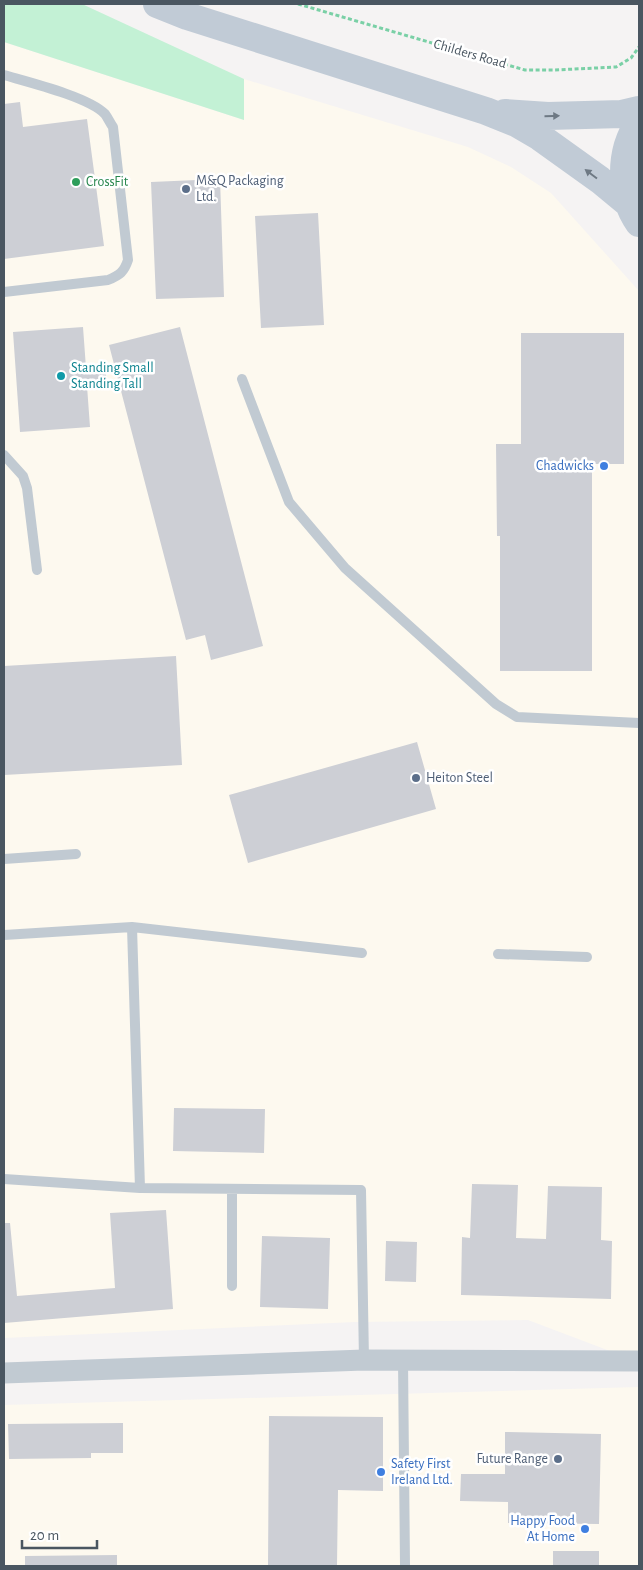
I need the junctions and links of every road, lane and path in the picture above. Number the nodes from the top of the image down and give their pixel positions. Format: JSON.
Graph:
{"nodes":[{"id":1,"x":157,"y":4,"type":"edge"},
{"id":2,"x":298,"y":4,"type":"edge"},
{"id":3,"x":639,"y":48,"type":"edge"},
{"id":4,"x":4,"y":75,"type":"edge"},
{"id":5,"x":639,"y":110,"type":"edge"},
{"id":6,"x":486,"y":111,"type":"junction"},
{"id":7,"x":639,"y":123,"type":"edge"},
{"id":8,"x":634,"y":213,"type":"edge"},
{"id":9,"x":4,"y":292,"type":"edge"},
{"id":10,"x":242,"y":379,"type":"dead end"},
{"id":11,"x":4,"y":455,"type":"edge"},
{"id":12,"x":37,"y":570,"type":"dead end"},
{"id":13,"x":639,"y":723,"type":"edge"},
{"id":14,"x":76,"y":854,"type":"dead end"},
{"id":15,"x":4,"y":859,"type":"edge"},
{"id":16,"x":132,"y":927,"type":"junction"},
{"id":17,"x":4,"y":935,"type":"edge"},
{"id":18,"x":362,"y":953,"type":"dead end"},
{"id":19,"x":498,"y":954,"type":"dead end"},
{"id":20,"x":587,"y":957,"type":"dead end"},
{"id":21,"x":4,"y":1180,"type":"edge"},
{"id":22,"x":140,"y":1188,"type":"junction"},
{"id":23,"x":232,"y":1189,"type":"junction"},
{"id":24,"x":232,"y":1286,"type":"dead end"},
{"id":25,"x":364,"y":1360,"type":"junction"},
{"id":26,"x":403,"y":1360,"type":"junction"},
{"id":27,"x":639,"y":1362,"type":"edge"},
{"id":28,"x":4,"y":1373,"type":"edge"},
{"id":29,"x":404,"y":1566,"type":"edge"}],
"edges":[{"from":1,"to":6,"type":"main road"},
{"from":2,"to":3,"type":"path","name":"Childers Road"},
{"from":4,"to":9,"type":"lane"},
{"from":6,"to":5,"type":"main road","one_way":true},
{"from":8,"to":6,"type":"main road","one_way":true},
{"from":7,"to":8,"type":"main road"},
{"from":10,"to":13,"type":"lane"},
{"from":11,"to":12,"type":"lane"},
{"from":14,"to":15,"type":"lane"},
{"from":16,"to":17,"type":"lane"},
{"from":16,"to":18,"type":"lane"},
{"from":16,"to":22,"type":"lane"},
{"from":19,"to":20,"type":"lane"},
{"from":21,"to":22,"type":"lane"},
{"from":22,"to":23,"type":"lane"},
{"from":23,"to":24,"type":"lane"},
{"from":23,"to":25,"type":"lane"},
{"from":25,"to":26,"type":"street"},
{"from":25,"to":28,"type":"street"},
{"from":26,"to":27,"type":"street"},
{"from":26,"to":29,"type":"lane"}]}
